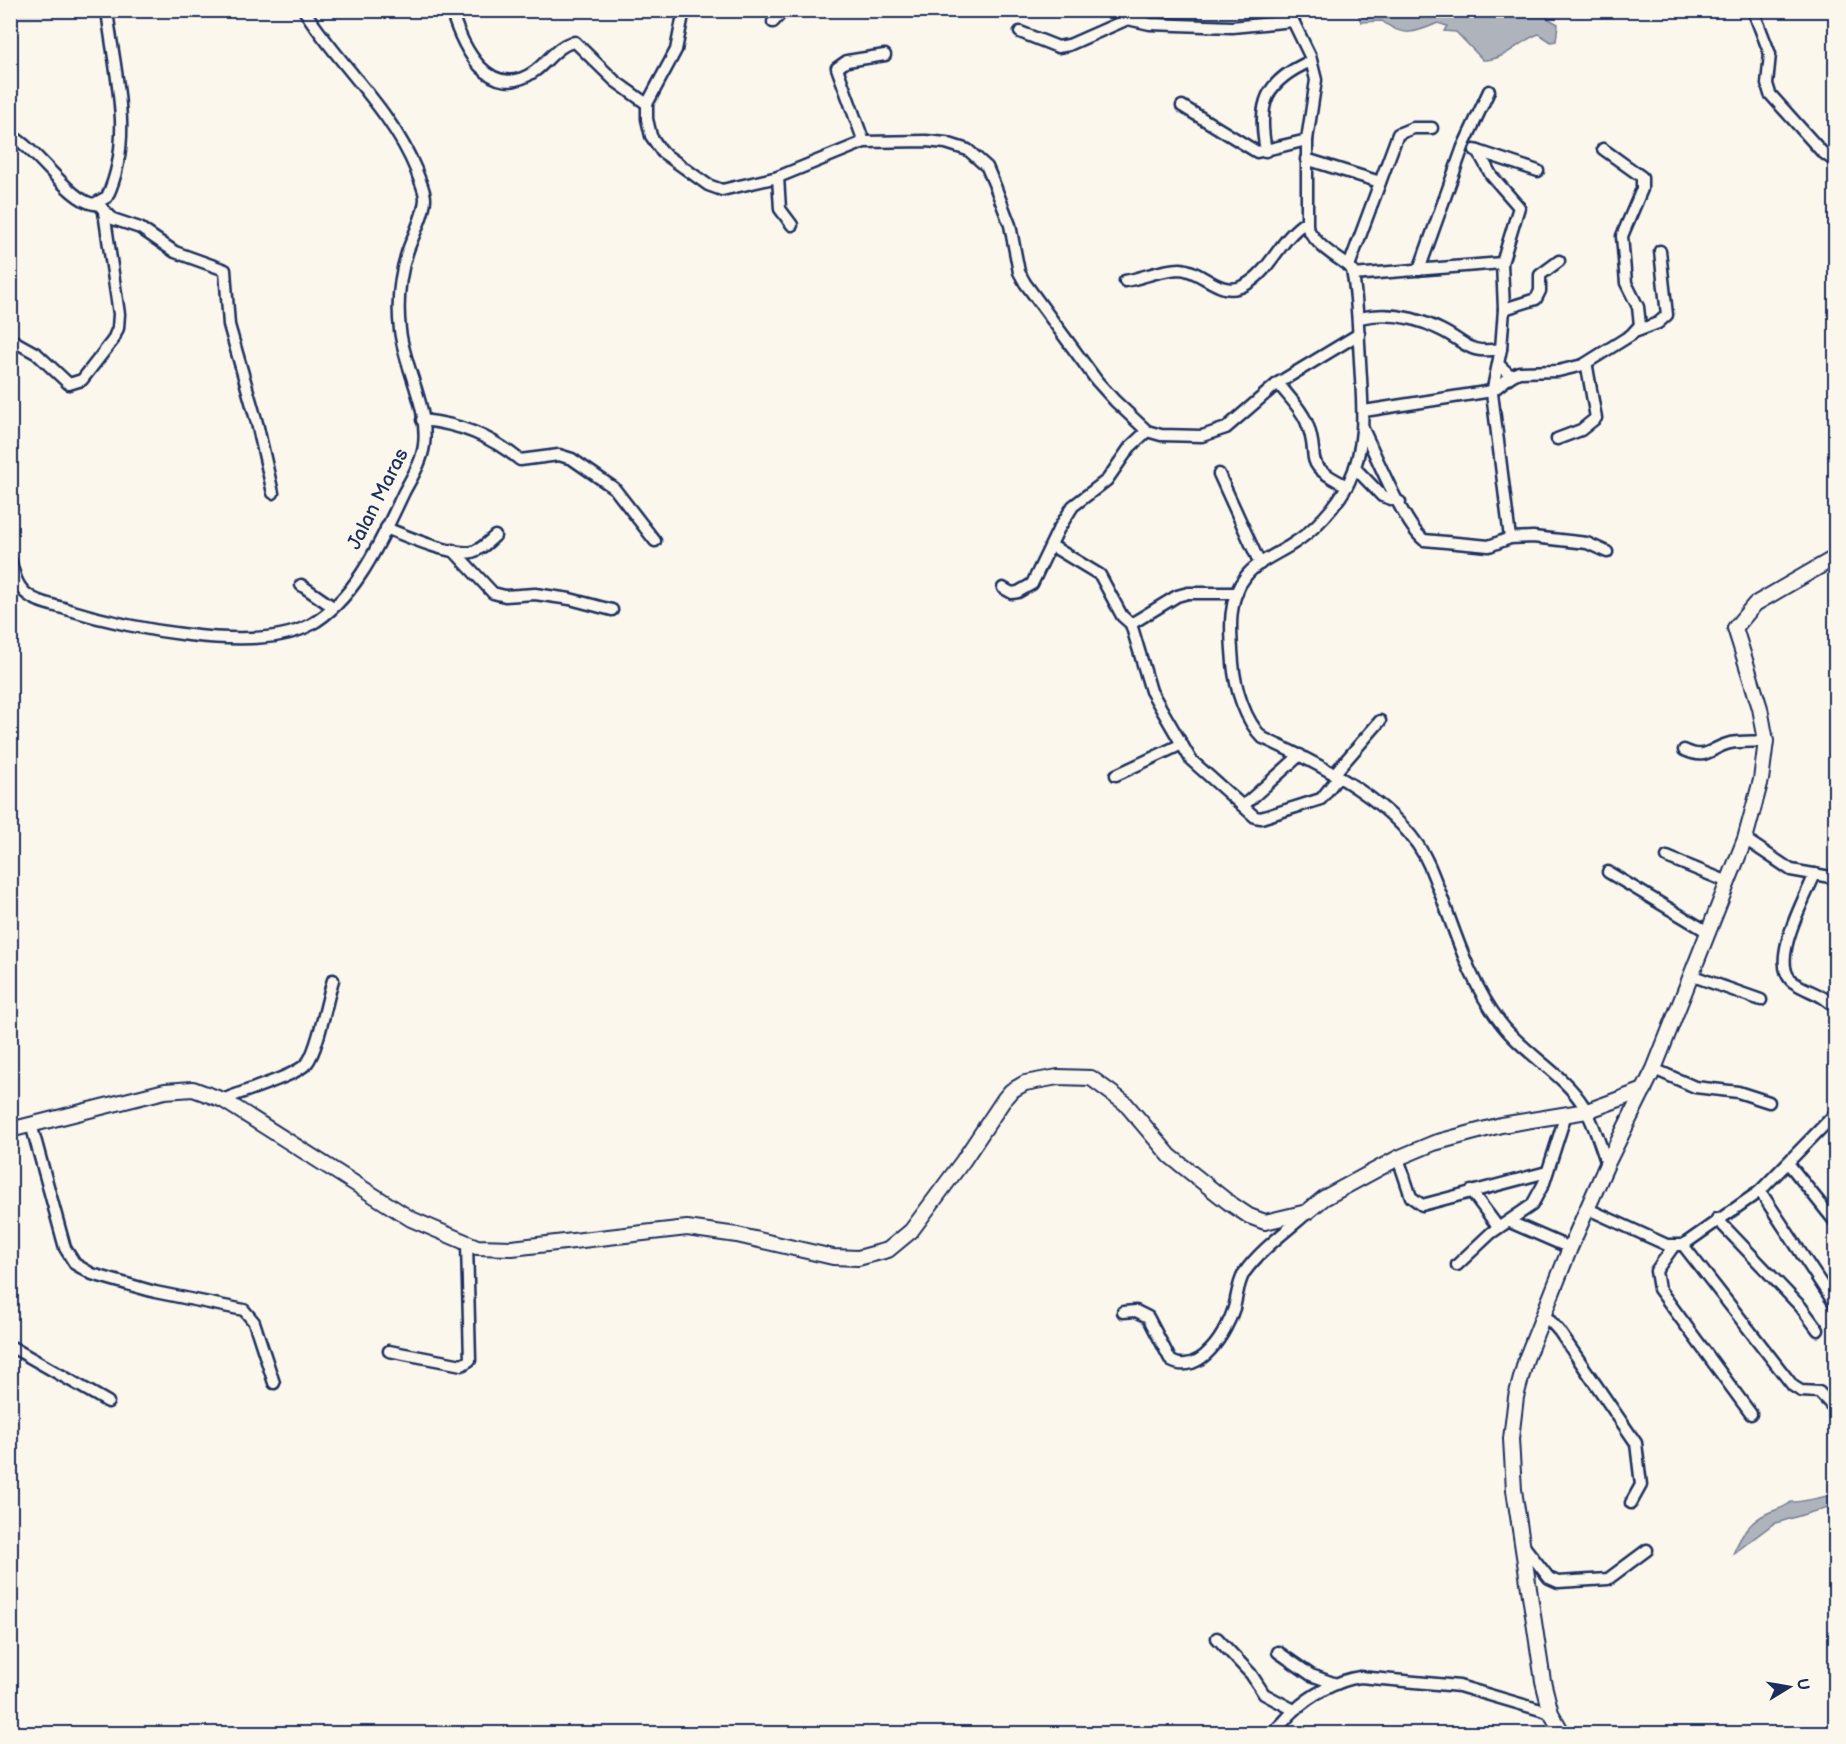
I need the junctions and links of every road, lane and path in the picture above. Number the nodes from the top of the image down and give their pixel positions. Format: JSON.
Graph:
{"nodes":[{"id":1,"x":107,"y":10,"type":"edge"},
{"id":2,"x":304,"y":10,"type":"edge"},
{"id":3,"x":451,"y":10,"type":"edge"},
{"id":4,"x":684,"y":10,"type":"edge"},
{"id":5,"x":784,"y":10,"type":"edge"},
{"id":6,"x":1753,"y":10,"type":"edge"},
{"id":7,"x":1130,"y":15,"type":"edge"},
{"id":8,"x":1293,"y":16,"type":"edge"},
{"id":9,"x":773,"y":22,"type":"dead end"},
{"id":10,"x":1020,"y":32,"type":"dead end"},
{"id":11,"x":885,"y":55,"type":"dead end"},
{"id":12,"x":1311,"y":62,"type":"junction"},
{"id":13,"x":1489,"y":91,"type":"dead end"},
{"id":14,"x":647,"y":104,"type":"junction"},
{"id":15,"x":1182,"y":106,"type":"dead end"},
{"id":16,"x":1432,"y":128,"type":"dead end"},
{"id":17,"x":10,"y":135,"type":"edge"},
{"id":18,"x":1306,"y":140,"type":"junction"},
{"id":19,"x":864,"y":142,"type":"junction"},
{"id":20,"x":1463,"y":147,"type":"junction"},
{"id":21,"x":1603,"y":149,"type":"dead end"},
{"id":22,"x":1266,"y":151,"type":"junction"},
{"id":23,"x":1478,"y":151,"type":"junction"},
{"id":24,"x":1306,"y":159,"type":"junction"},
{"id":25,"x":1836,"y":162,"type":"edge"},
{"id":26,"x":1538,"y":171,"type":"dead end"},
{"id":27,"x":778,"y":177,"type":"junction"},
{"id":28,"x":1380,"y":182,"type":"junction"},
{"id":29,"x":100,"y":208,"type":"junction"},
{"id":30,"x":1306,"y":222,"type":"junction"},
{"id":31,"x":792,"y":225,"type":"dead end"},
{"id":32,"x":1660,"y":251,"type":"dead end"},
{"id":33,"x":1559,"y":261,"type":"dead end"},
{"id":34,"x":1502,"y":263,"type":"junction"},
{"id":35,"x":1351,"y":270,"type":"junction"},
{"id":36,"x":1419,"y":270,"type":"junction"},
{"id":37,"x":1125,"y":281,"type":"dead end"},
{"id":38,"x":1504,"y":309,"type":"junction"},
{"id":39,"x":1359,"y":318,"type":"junction"},
{"id":40,"x":1636,"y":331,"type":"junction"},
{"id":41,"x":1359,"y":334,"type":"junction"},
{"id":42,"x":10,"y":339,"type":"edge"},
{"id":43,"x":1501,"y":349,"type":"junction"},
{"id":44,"x":1499,"y":365,"type":"junction"},
{"id":45,"x":1583,"y":365,"type":"junction"},
{"id":46,"x":1511,"y":376,"type":"junction"},
{"id":47,"x":1278,"y":383,"type":"junction"},
{"id":48,"x":1492,"y":392,"type":"junction"},
{"id":49,"x":1364,"y":411,"type":"junction"},
{"id":50,"x":422,"y":420,"type":"junction"},
{"id":51,"x":1363,"y":429,"type":"junction"},
{"id":52,"x":1147,"y":431,"type":"junction"},
{"id":53,"x":1557,"y":439,"type":"dead end"},
{"id":54,"x":1354,"y":468,"type":"junction"},
{"id":55,"x":1219,"y":474,"type":"dead end"},
{"id":56,"x":1347,"y":486,"type":"junction"},
{"id":57,"x":273,"y":493,"type":"dead end"},
{"id":58,"x":1400,"y":502,"type":"junction"},
{"id":59,"x":386,"y":528,"type":"junction"},
{"id":60,"x":495,"y":536,"type":"dead end"},
{"id":61,"x":1510,"y":538,"type":"junction"},
{"id":62,"x":655,"y":541,"type":"dead end"},
{"id":63,"x":1052,"y":546,"type":"junction"},
{"id":64,"x":453,"y":550,"type":"junction"},
{"id":65,"x":1607,"y":552,"type":"dead end"},
{"id":66,"x":1836,"y":557,"type":"edge"},
{"id":67,"x":10,"y":559,"type":"edge"},
{"id":68,"x":1260,"y":564,"type":"junction"},
{"id":69,"x":301,"y":585,"type":"dead end"},
{"id":70,"x":1003,"y":588,"type":"dead end"},
{"id":71,"x":1237,"y":592,"type":"junction"},
{"id":72,"x":333,"y":607,"type":"junction"},
{"id":73,"x":612,"y":610,"type":"dead end"},
{"id":74,"x":1131,"y":624,"type":"junction"},
{"id":75,"x":1380,"y":720,"type":"dead end"},
{"id":76,"x":1766,"y":741,"type":"junction"},
{"id":77,"x":1182,"y":744,"type":"junction"},
{"id":78,"x":1684,"y":750,"type":"dead end"},
{"id":79,"x":1300,"y":755,"type":"junction"},
{"id":80,"x":1116,"y":775,"type":"dead end"},
{"id":81,"x":1337,"y":775,"type":"junction"},
{"id":82,"x":1243,"y":806,"type":"junction"},
{"id":83,"x":1745,"y":839,"type":"junction"},
{"id":84,"x":1666,"y":857,"type":"dead end"},
{"id":85,"x":1608,"y":872,"type":"dead end"},
{"id":86,"x":1815,"y":874,"type":"junction"},
{"id":87,"x":1836,"y":878,"type":"edge"},
{"id":88,"x":1728,"y":882,"type":"junction"},
{"id":89,"x":1708,"y":932,"type":"junction"},
{"id":90,"x":1692,"y":976,"type":"junction"},
{"id":91,"x":333,"y":980,"type":"dead end"},
{"id":92,"x":1761,"y":1000,"type":"dead end"},
{"id":93,"x":1836,"y":1009,"type":"edge"},
{"id":94,"x":1654,"y":1069,"type":"junction"},
{"id":95,"x":1644,"y":1090,"type":"junction"},
{"id":96,"x":223,"y":1100,"type":"junction"},
{"id":97,"x":1769,"y":1102,"type":"dead end"},
{"id":98,"x":1587,"y":1111,"type":"junction"},
{"id":99,"x":1836,"y":1113,"type":"edge"},
{"id":100,"x":1566,"y":1114,"type":"junction"},
{"id":101,"x":30,"y":1124,"type":"junction"},
{"id":102,"x":10,"y":1130,"type":"edge"},
{"id":103,"x":1398,"y":1158,"type":"junction"},
{"id":104,"x":1788,"y":1163,"type":"junction"},
{"id":105,"x":1607,"y":1164,"type":"junction"},
{"id":106,"x":1547,"y":1172,"type":"junction"},
{"id":107,"x":1471,"y":1191,"type":"junction"},
{"id":108,"x":1760,"y":1191,"type":"junction"},
{"id":109,"x":1588,"y":1209,"type":"junction"},
{"id":110,"x":1307,"y":1212,"type":"junction"},
{"id":111,"x":1717,"y":1218,"type":"junction"},
{"id":112,"x":1510,"y":1222,"type":"junction"},
{"id":113,"x":1836,"y":1222,"type":"edge"},
{"id":114,"x":1498,"y":1227,"type":"junction"},
{"id":115,"x":467,"y":1244,"type":"junction"},
{"id":116,"x":1678,"y":1246,"type":"junction"},
{"id":117,"x":1570,"y":1248,"type":"junction"},
{"id":118,"x":1457,"y":1265,"type":"dead end"},
{"id":119,"x":1836,"y":1306,"type":"edge"},
{"id":120,"x":1123,"y":1312,"type":"dead end"},
{"id":121,"x":1544,"y":1314,"type":"junction"},
{"id":122,"x":1818,"y":1330,"type":"dead end"},
{"id":123,"x":10,"y":1346,"type":"edge"},
{"id":124,"x":389,"y":1351,"type":"dead end"},
{"id":125,"x":273,"y":1383,"type":"dead end"},
{"id":126,"x":108,"y":1402,"type":"dead end"},
{"id":127,"x":1836,"y":1410,"type":"edge"},
{"id":128,"x":1750,"y":1414,"type":"dead end"},
{"id":129,"x":1631,"y":1503,"type":"dead end"},
{"id":130,"x":1524,"y":1546,"type":"junction"},
{"id":131,"x":1647,"y":1550,"type":"dead end"},
{"id":132,"x":1217,"y":1638,"type":"dead end"},
{"id":133,"x":1278,"y":1652,"type":"dead end"},
{"id":134,"x":1336,"y":1684,"type":"junction"},
{"id":135,"x":1294,"y":1710,"type":"junction"},
{"id":136,"x":1551,"y":1713,"type":"junction"},
{"id":137,"x":1270,"y":1734,"type":"edge"},
{"id":138,"x":1563,"y":1734,"type":"edge"}],
"edges":[{"from":1,"to":29,"type":"street"},
{"from":2,"to":50,"type":"street","name":"Jalan Maras"},
{"from":3,"to":14,"type":"street"},
{"from":4,"to":14,"type":"street"},
{"from":5,"to":9,"type":"street"},
{"from":6,"to":25,"type":"street"},
{"from":7,"to":8,"type":"street"},
{"from":7,"to":10,"type":"street"},
{"from":8,"to":12,"type":"street"},
{"from":11,"to":19,"type":"street"},
{"from":12,"to":18,"type":"street"},
{"from":12,"to":22,"type":"street"},
{"from":13,"to":20,"type":"street"},
{"from":14,"to":27,"type":"street"},
{"from":15,"to":22,"type":"street"},
{"from":16,"to":28,"type":"street"},
{"from":17,"to":29,"type":"street"},
{"from":18,"to":22,"type":"street"},
{"from":18,"to":24,"type":"street"},
{"from":19,"to":27,"type":"street"},
{"from":19,"to":52,"type":"street"},
{"from":20,"to":23,"type":"street"},
{"from":20,"to":36,"type":"street"},
{"from":21,"to":40,"type":"street"},
{"from":23,"to":26,"type":"street"},
{"from":23,"to":34,"type":"street"},
{"from":24,"to":28,"type":"street"},
{"from":24,"to":30,"type":"street"},
{"from":27,"to":31,"type":"street"},
{"from":28,"to":35,"type":"street"},
{"from":29,"to":42,"type":"street"},
{"from":29,"to":57,"type":"street"},
{"from":30,"to":35,"type":"street"},
{"from":30,"to":37,"type":"street"},
{"from":32,"to":40,"type":"street"},
{"from":33,"to":38,"type":"street"},
{"from":34,"to":36,"type":"street"},
{"from":34,"to":38,"type":"street"},
{"from":35,"to":36,"type":"street"},
{"from":35,"to":39,"type":"street"},
{"from":38,"to":43,"type":"street"},
{"from":39,"to":41,"type":"street"},
{"from":39,"to":43,"type":"street"},
{"from":40,"to":45,"type":"street"},
{"from":41,"to":47,"type":"street"},
{"from":41,"to":49,"type":"street"},
{"from":43,"to":44,"type":"street"},
{"from":44,"to":46,"type":"street"},
{"from":44,"to":48,"type":"street"},
{"from":45,"to":46,"type":"street"},
{"from":45,"to":53,"type":"street"},
{"from":46,"to":48,"type":"street"},
{"from":47,"to":52,"type":"street"},
{"from":47,"to":56,"type":"street"},
{"from":48,"to":49,"type":"street"},
{"from":48,"to":61,"type":"street"},
{"from":49,"to":51,"type":"street"},
{"from":50,"to":59,"type":"street","name":"Jalan Maras"},
{"from":50,"to":62,"type":"street"},
{"from":51,"to":54,"type":"street"},
{"from":51,"to":58,"type":"street"},
{"from":52,"to":63,"type":"street"},
{"from":54,"to":56,"type":"street"},
{"from":54,"to":58,"type":"street"},
{"from":55,"to":68,"type":"street"},
{"from":56,"to":68,"type":"street"},
{"from":58,"to":61,"type":"street"},
{"from":59,"to":64,"type":"street"},
{"from":59,"to":72,"type":"street","name":"Jalan Maras"},
{"from":60,"to":64,"type":"street"},
{"from":61,"to":65,"type":"street"},
{"from":63,"to":70,"type":"street"},
{"from":63,"to":74,"type":"street"},
{"from":64,"to":73,"type":"street"},
{"from":66,"to":76,"type":"street"},
{"from":67,"to":72,"type":"street","name":"Jalan Maras"},
{"from":68,"to":71,"type":"street"},
{"from":69,"to":72,"type":"street"},
{"from":71,"to":74,"type":"street"},
{"from":71,"to":79,"type":"street"},
{"from":74,"to":77,"type":"street"},
{"from":75,"to":81,"type":"street"},
{"from":76,"to":78,"type":"street"},
{"from":76,"to":83,"type":"street"},
{"from":77,"to":80,"type":"street"},
{"from":77,"to":82,"type":"street"},
{"from":79,"to":81,"type":"street"},
{"from":79,"to":82,"type":"street"},
{"from":81,"to":82,"type":"street"},
{"from":81,"to":98,"type":"street"},
{"from":83,"to":86,"type":"street"},
{"from":83,"to":88,"type":"street"},
{"from":84,"to":88,"type":"street"},
{"from":85,"to":89,"type":"street"},
{"from":86,"to":87,"type":"street"},
{"from":86,"to":93,"type":"street"},
{"from":88,"to":89,"type":"street"},
{"from":89,"to":90,"type":"street"},
{"from":90,"to":92,"type":"street"},
{"from":90,"to":94,"type":"street"},
{"from":91,"to":96,"type":"street"},
{"from":94,"to":95,"type":"street"},
{"from":94,"to":97,"type":"street"},
{"from":95,"to":98,"type":"street"},
{"from":95,"to":105,"type":"street"},
{"from":96,"to":101,"type":"street"},
{"from":96,"to":115,"type":"street"},
{"from":98,"to":100,"type":"street"},
{"from":98,"to":105,"type":"street"},
{"from":99,"to":104,"type":"street"},
{"from":100,"to":103,"type":"street"},
{"from":100,"to":106,"type":"street"},
{"from":101,"to":102,"type":"street"},
{"from":101,"to":125,"type":"street"},
{"from":103,"to":107,"type":"street"},
{"from":103,"to":110,"type":"street"},
{"from":104,"to":108,"type":"street"},
{"from":104,"to":113,"type":"street"},
{"from":105,"to":109,"type":"street"},
{"from":106,"to":107,"type":"street"},
{"from":106,"to":112,"type":"street"},
{"from":107,"to":114,"type":"street"},
{"from":108,"to":111,"type":"street"},
{"from":108,"to":119,"type":"street"},
{"from":109,"to":116,"type":"street"},
{"from":109,"to":117,"type":"street"},
{"from":110,"to":115,"type":"street"},
{"from":110,"to":120,"type":"street"},
{"from":111,"to":116,"type":"street"},
{"from":111,"to":122,"type":"street"},
{"from":112,"to":114,"type":"street"},
{"from":112,"to":117,"type":"street"},
{"from":114,"to":118,"type":"street"},
{"from":115,"to":124,"type":"street"},
{"from":116,"to":127,"type":"street"},
{"from":116,"to":128,"type":"street"},
{"from":117,"to":121,"type":"street"},
{"from":121,"to":129,"type":"street"},
{"from":121,"to":130,"type":"street"},
{"from":123,"to":126,"type":"street"},
{"from":130,"to":131,"type":"street"},
{"from":130,"to":136,"type":"street"},
{"from":132,"to":135,"type":"street"},
{"from":133,"to":134,"type":"street"},
{"from":134,"to":135,"type":"street"},
{"from":134,"to":136,"type":"street"},
{"from":135,"to":137,"type":"street"},
{"from":136,"to":138,"type":"street"}]}
